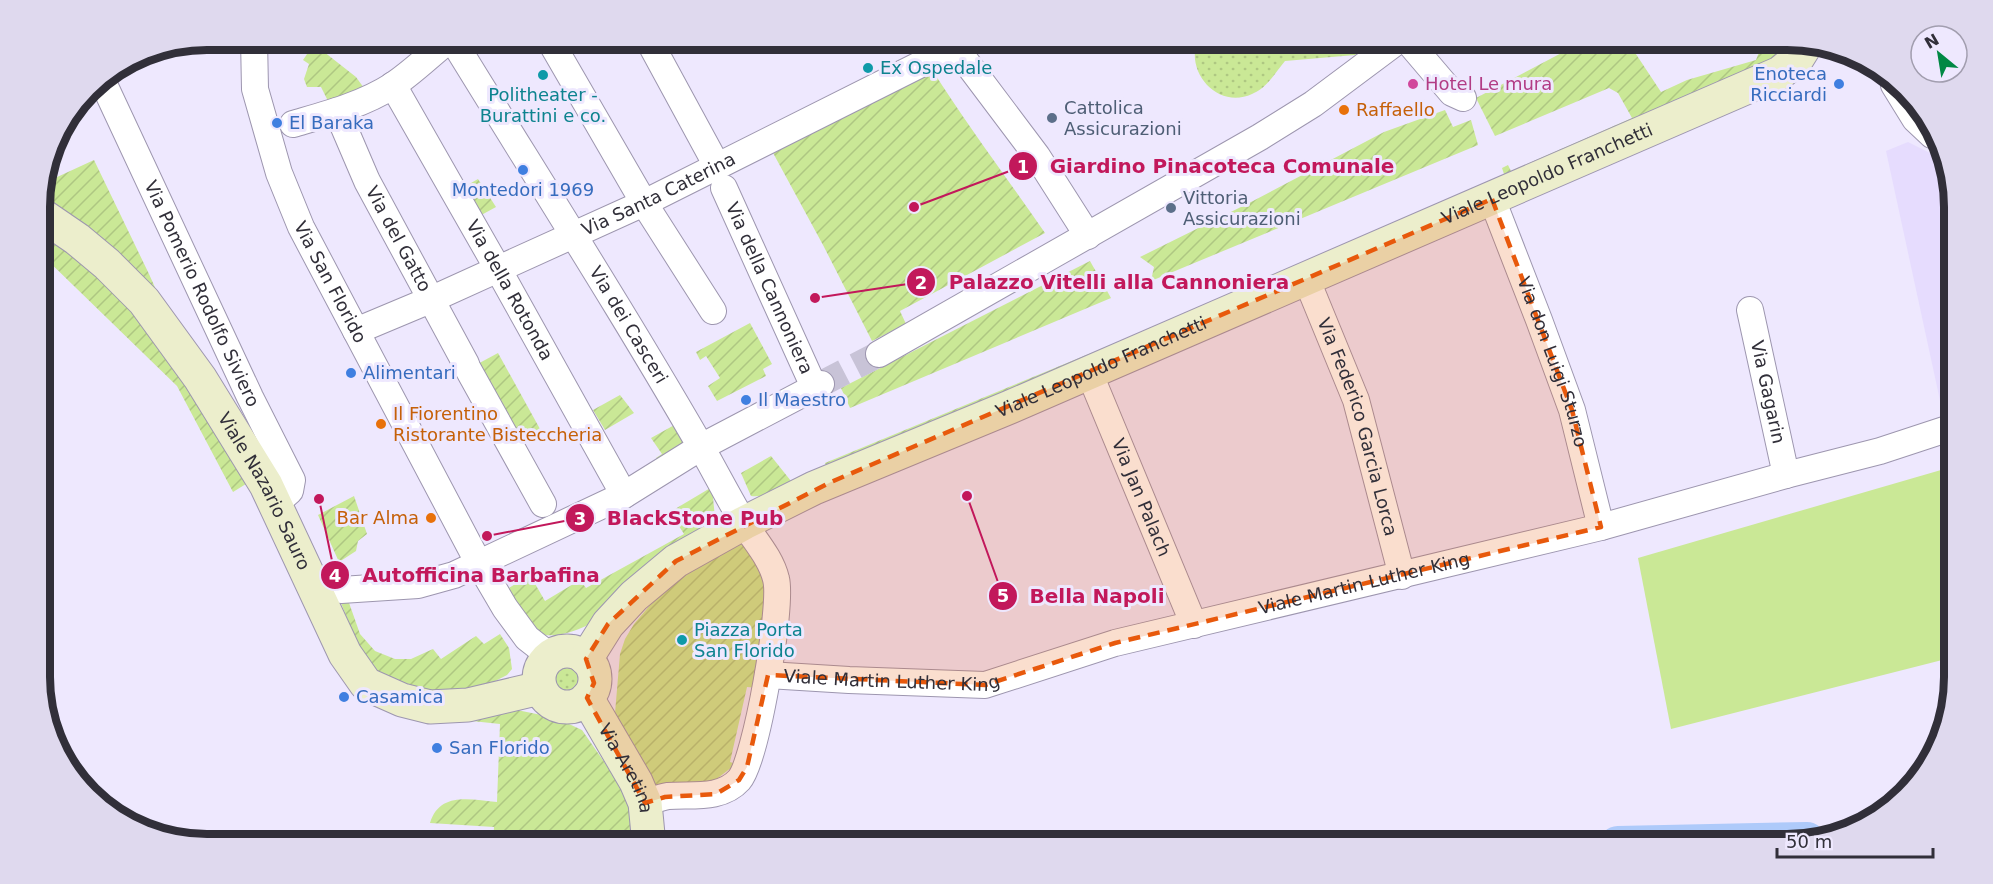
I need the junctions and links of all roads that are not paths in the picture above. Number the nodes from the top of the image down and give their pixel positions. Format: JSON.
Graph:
{"nodes":[{"id":1,"x":254,"y":50,"type":"edge"},
{"id":2,"x":437,"y":50,"type":"edge"},
{"id":3,"x":458,"y":50,"type":"edge"},
{"id":4,"x":555,"y":50,"type":"edge"},
{"id":5,"x":654,"y":50,"type":"edge"},
{"id":6,"x":939,"y":50,"type":"edge"},
{"id":7,"x":957,"y":50,"type":"edge"},
{"id":8,"x":1385,"y":50,"type":"edge"},
{"id":9,"x":1415,"y":50,"type":"edge"},
{"id":10,"x":1802,"y":51,"type":"edge"},
{"id":11,"x":393,"y":85,"type":"junction"},
{"id":12,"x":105,"y":87,"type":"edge"},
{"id":13,"x":1463,"y":98,"type":"dead end"},
{"id":14,"x":1901,"y":98,"type":"edge"},
{"id":15,"x":337,"y":111,"type":"junction"},
{"id":16,"x":1916,"y":120,"type":"edge"},
{"id":17,"x":278,"y":129,"type":"junction"},
{"id":18,"x":718,"y":174,"type":"junction"},
{"id":19,"x":1492,"y":199,"type":"junction"},
{"id":20,"x":644,"y":203,"type":"junction"},
{"id":21,"x":50,"y":221,"type":"edge"},
{"id":22,"x":573,"y":236,"type":"junction"},
{"id":23,"x":1088,"y":236,"type":"junction"},
{"id":24,"x":498,"y":268,"type":"junction"},
{"id":25,"x":1306,"y":278,"type":"junction"},
{"id":26,"x":430,"y":300,"type":"junction"},
{"id":27,"x":1750,"y":310,"type":"dead end"},
{"id":28,"x":713,"y":311,"type":"dead end"},
{"id":29,"x":356,"y":331,"type":"junction"},
{"id":30,"x":879,"y":354,"type":"tunnel mouth"},
{"id":31,"x":1089,"y":372,"type":"junction"},
{"id":32,"x":1944,"y":432,"type":"edge"},
{"id":33,"x":701,"y":447,"type":"junction"},
{"id":34,"x":1786,"y":475,"type":"junction"},
{"id":35,"x":624,"y":495,"type":"junction"},
{"id":36,"x":275,"y":504,"type":"junction"},
{"id":37,"x":548,"y":513,"type":"junction"},
{"id":38,"x":744,"y":522,"type":"junction"},
{"id":39,"x":1601,"y":527,"type":"junction"},
{"id":40,"x":478,"y":562,"type":"junction"},
{"id":41,"x":1402,"y":576,"type":"junction"},
{"id":42,"x":314,"y":586,"type":"junction"},
{"id":43,"x":1194,"y":625,"type":"junction"},
{"id":44,"x":550,"y":656,"type":"junction"},
{"id":45,"x":586,"y":659,"type":"junction"},
{"id":46,"x":768,"y":675,"type":"junction"},
{"id":47,"x":540,"y":688,"type":"junction"},
{"id":48,"x":587,"y":698,"type":"junction"},
{"id":49,"x":645,"y":803,"type":"junction"},
{"id":50,"x":648,"y":834,"type":"edge"}],
"edges":[{"from":1,"to":17,"type":"street","name":"Via San Florido"},
{"from":2,"to":11,"type":"street"},
{"from":3,"to":22,"type":"street","name":"Via dei Casceri"},
{"from":4,"to":20,"type":"street"},
{"from":5,"to":18,"type":"street","name":"Via della Cannoniera"},
{"from":6,"to":18,"type":"street","name":"Via Santa Caterina"},
{"from":7,"to":23,"type":"street"},
{"from":8,"to":23,"type":"street"},
{"from":9,"to":13,"type":"street"},
{"from":10,"to":19,"type":"main road","name":"Viale Leopoldo Franchetti"},
{"from":11,"to":15,"type":"street"},
{"from":11,"to":24,"type":"street","name":"Via della Rotonda"},
{"from":12,"to":36,"type":"street","name":"Via Pomerio Rodolfo Siviero"},
{"from":14,"to":16,"type":"street"},
{"from":15,"to":17,"type":"street"},
{"from":15,"to":26,"type":"street","name":"Via del Gatto"},
{"from":17,"to":29,"type":"street","name":"Via San Florido"},
{"from":18,"to":20,"type":"street","name":"Via Santa Caterina"},
{"from":18,"to":33,"type":"street","name":"Via della Cannoniera"},
{"from":19,"to":25,"type":"main road","name":"Viale Leopoldo Franchetti"},
{"from":19,"to":39,"type":"street","name":"Via don Luigi Sturzo"},
{"from":20,"to":22,"type":"street","name":"Via Santa Caterina"},
{"from":20,"to":28,"type":"street"},
{"from":21,"to":36,"type":"main road","name":"Viale Nazario Sauro"},
{"from":22,"to":24,"type":"street","name":"Via Santa Caterina"},
{"from":22,"to":33,"type":"street","name":"Via dei Casceri"},
{"from":23,"to":30,"type":"street"},
{"from":24,"to":26,"type":"street","name":"Via Santa Caterina"},
{"from":24,"to":35,"type":"street","name":"Via della Rotonda"},
{"from":25,"to":31,"type":"main road","name":"Viale Leopoldo Franchetti"},
{"from":25,"to":41,"type":"street","name":"Via Federico Garcia Lorca"},
{"from":26,"to":29,"type":"street","name":"Via Santa Caterina"},
{"from":26,"to":37,"type":"street","name":"Via del Gatto"},
{"from":27,"to":34,"type":"street","name":"Via Gagarin"},
{"from":29,"to":40,"type":"street","name":"Via San Florido"},
{"from":31,"to":38,"type":"main road","name":"Viale Leopoldo Franchetti"},
{"from":31,"to":43,"type":"street","name":"Via Jan Palach"},
{"from":32,"to":34,"type":"street","name":"Viale Martin Luther King"},
{"from":33,"to":35,"type":"street"},
{"from":33,"to":38,"type":"street","name":"Via dei Casceri"},
{"from":34,"to":39,"type":"street","name":"Viale Martin Luther King"},
{"from":35,"to":37,"type":"street"},
{"from":36,"to":42,"type":"main road","name":"Viale Nazario Sauro"},
{"from":37,"to":40,"type":"street"},
{"from":38,"to":45,"type":"main road","name":"Viale Leopoldo Franchetti"},
{"from":38,"to":46,"type":"street"},
{"from":39,"to":41,"type":"street","name":"Viale Martin Luther King"},
{"from":40,"to":42,"type":"street"},
{"from":40,"to":44,"type":"street","name":"Via San Florido"},
{"from":41,"to":43,"type":"street","name":"Viale Martin Luther King"},
{"from":42,"to":47,"type":"main road","name":"Viale Nazario Sauro"},
{"from":43,"to":46,"type":"street","name":"Viale Martin Luther King"},
{"from":44,"to":45,"type":"main road"},
{"from":44,"to":47,"type":"main road"},
{"from":45,"to":48,"type":"main road"},
{"from":46,"to":49,"type":"street"},
{"from":47,"to":48,"type":"main road"},
{"from":48,"to":49,"type":"main road","name":"Via Aretina"},
{"from":49,"to":50,"type":"main road","name":"Via Aretina"}]}
